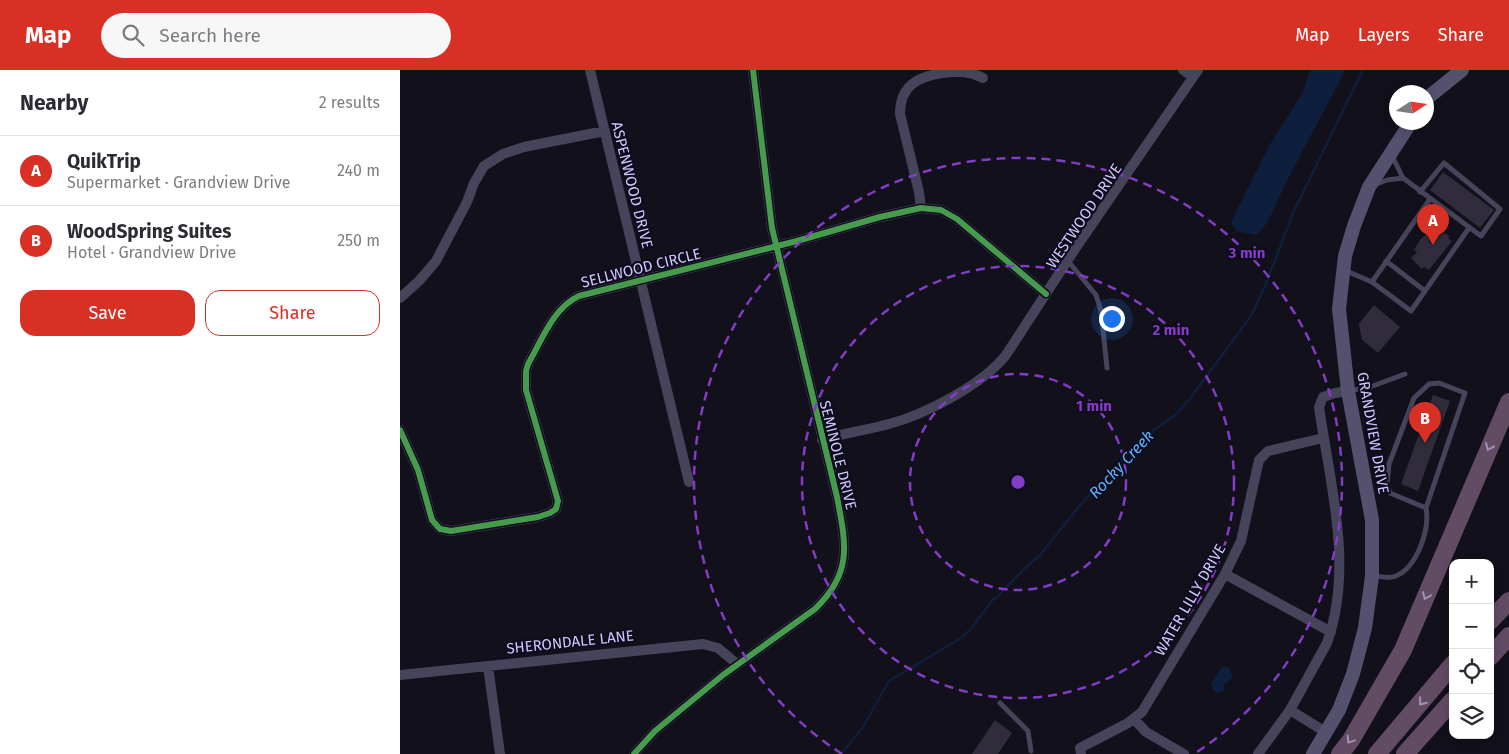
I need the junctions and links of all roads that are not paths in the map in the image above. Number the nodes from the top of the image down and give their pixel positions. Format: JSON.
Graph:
{"nodes":[{"id":1,"x":590,"y":70,"type":"edge"},
{"id":2,"x":753,"y":70,"type":"edge"},
{"id":3,"x":1183,"y":70,"type":"edge"},
{"id":4,"x":1462,"y":70,"type":"edge"},
{"id":5,"x":1196,"y":74,"type":"edge"},
{"id":6,"x":983,"y":78,"type":"dead end"},
{"id":7,"x":1434,"y":93,"type":"edge"},
{"id":8,"x":1406,"y":130,"type":"edge"},
{"id":9,"x":605,"y":131,"type":"junction"},
{"id":10,"x":1391,"y":153,"type":"junction"},
{"id":11,"x":1457,"y":174,"type":"junction"},
{"id":12,"x":1402,"y":178,"type":"junction"},
{"id":13,"x":1453,"y":179,"type":"dead end"},
{"id":14,"x":1369,"y":187,"type":"junction"},
{"id":15,"x":1420,"y":192,"type":"junction"},
{"id":16,"x":1439,"y":197,"type":"dead end"},
{"id":17,"x":1432,"y":201,"type":"junction"},
{"id":18,"x":1450,"y":206,"type":"dead end"},
{"id":19,"x":921,"y":208,"type":"junction"},
{"id":20,"x":1446,"y":211,"type":"junction"},
{"id":21,"x":1470,"y":225,"type":"junction"},
{"id":22,"x":776,"y":246,"type":"junction"},
{"id":23,"x":1068,"y":261,"type":"junction"},
{"id":24,"x":1386,"y":261,"type":"junction"},
{"id":25,"x":1343,"y":270,"type":"junction"},
{"id":26,"x":642,"y":280,"type":"junction"},
{"id":27,"x":1372,"y":282,"type":"junction"},
{"id":28,"x":1425,"y":291,"type":"junction"},
{"id":29,"x":1046,"y":294,"type":"junction"},
{"id":30,"x":400,"y":298,"type":"edge"},
{"id":31,"x":1107,"y":368,"type":"dead end"},
{"id":32,"x":1405,"y":374,"type":"dead end"},
{"id":33,"x":1348,"y":391,"type":"junction"},
{"id":34,"x":1509,"y":402,"type":"edge"},
{"id":35,"x":400,"y":430,"type":"edge"},
{"id":36,"x":1323,"y":438,"type":"junction"},
{"id":37,"x":822,"y":440,"type":"junction"},
{"id":38,"x":690,"y":482,"type":"dead end"},
{"id":39,"x":1426,"y":508,"type":"junction"},
{"id":40,"x":1225,"y":574,"type":"junction"},
{"id":41,"x":1372,"y":576,"type":"junction"},
{"id":42,"x":1509,"y":600,"type":"edge"},
{"id":43,"x":1494,"y":617,"type":"edge"},
{"id":44,"x":1331,"y":632,"type":"junction"},
{"id":45,"x":1509,"y":636,"type":"edge"},
{"id":46,"x":1494,"y":653,"type":"edge"},
{"id":47,"x":737,"y":664,"type":"junction"},
{"id":48,"x":488,"y":666,"type":"junction"},
{"id":49,"x":1449,"y":669,"type":"edge"},
{"id":50,"x":400,"y":675,"type":"edge"},
{"id":51,"x":1000,"y":703,"type":"dead end"},
{"id":52,"x":1449,"y":705,"type":"edge"},
{"id":53,"x":1290,"y":710,"type":"junction"},
{"id":54,"x":1134,"y":719,"type":"junction"},
{"id":55,"x":1327,"y":733,"type":"junction"},
{"id":56,"x":1031,"y":751,"type":"dead end"},
{"id":57,"x":500,"y":754,"type":"edge"},
{"id":58,"x":634,"y":754,"type":"edge"},
{"id":59,"x":1081,"y":754,"type":"edge"},
{"id":60,"x":1184,"y":754,"type":"edge"},
{"id":61,"x":1258,"y":754,"type":"edge"},
{"id":62,"x":1313,"y":754,"type":"edge"},
{"id":63,"x":1340,"y":754,"type":"edge"},
{"id":64,"x":1377,"y":754,"type":"edge"},
{"id":65,"x":1406,"y":754,"type":"edge"}],
"edges":[{"from":1,"to":9,"type":"street","name":"ASPENWOOD DRIVE"},
{"from":2,"to":22,"type":"street","name":"SEMINOLE DRIVE"},
{"from":3,"to":5,"type":"street"},
{"from":4,"to":7,"type":"street"},
{"from":5,"to":23,"type":"street","name":"WESTWOOD DRIVE"},
{"from":6,"to":19,"type":"street"},
{"from":8,"to":10,"type":"street","name":"GRANDVIEW DRIVE"},
{"from":9,"to":26,"type":"street","name":"ASPENWOOD DRIVE"},
{"from":9,"to":30,"type":"street"},
{"from":10,"to":12,"type":"lane"},
{"from":10,"to":14,"type":"street","name":"GRANDVIEW DRIVE"},
{"from":11,"to":13,"type":"lane"},
{"from":11,"to":15,"type":"lane"},
{"from":11,"to":21,"type":"lane"},
{"from":12,"to":14,"type":"lane"},
{"from":12,"to":15,"type":"lane"},
{"from":14,"to":25,"type":"street","name":"GRANDVIEW DRIVE"},
{"from":15,"to":17,"type":"lane"},
{"from":16,"to":17,"type":"lane"},
{"from":17,"to":20,"type":"lane"},
{"from":17,"to":24,"type":"lane"},
{"from":18,"to":20,"type":"lane"},
{"from":19,"to":22,"type":"street","name":"SELLWOOD CIRCLE"},
{"from":19,"to":29,"type":"street","name":"SELLWOOD CIRCLE"},
{"from":20,"to":21,"type":"lane"},
{"from":21,"to":28,"type":"lane"},
{"from":22,"to":26,"type":"street","name":"SELLWOOD CIRCLE"},
{"from":22,"to":37,"type":"street","name":"SEMINOLE DRIVE"},
{"from":23,"to":29,"type":"street","name":"WESTWOOD DRIVE"},
{"from":23,"to":31,"type":"lane"},
{"from":24,"to":27,"type":"lane"},
{"from":24,"to":28,"type":"lane"},
{"from":25,"to":27,"type":"lane"},
{"from":25,"to":33,"type":"street","name":"GRANDVIEW DRIVE"},
{"from":26,"to":35,"type":"street","name":"SELLWOOD CIRCLE"},
{"from":26,"to":38,"type":"street","name":"ASPENWOOD DRIVE"},
{"from":27,"to":28,"type":"lane"},
{"from":29,"to":37,"type":"street","name":"WESTWOOD DRIVE"},
{"from":32,"to":33,"type":"lane"},
{"from":33,"to":36,"type":"street"},
{"from":33,"to":41,"type":"street","name":"GRANDVIEW DRIVE"},
{"from":34,"to":63,"type":"highway","one_way":true},
{"from":36,"to":40,"type":"street","name":"WATER LILLY DRIVE"},
{"from":36,"to":44,"type":"street"},
{"from":37,"to":47,"type":"street","name":"SEMINOLE DRIVE"},
{"from":39,"to":39,"type":"lane"},
{"from":39,"to":41,"type":"lane"},
{"from":40,"to":44,"type":"street"},
{"from":40,"to":54,"type":"street","name":"WATER LILLY DRIVE"},
{"from":41,"to":55,"type":"street","name":"GRANDVIEW DRIVE"},
{"from":42,"to":43,"type":"highway"},
{"from":44,"to":53,"type":"street"},
{"from":45,"to":46,"type":"highway"},
{"from":47,"to":48,"type":"street","name":"SHERONDALE LANE"},
{"from":47,"to":58,"type":"street","name":"SEMINOLE DRIVE"},
{"from":48,"to":50,"type":"street","name":"SHERONDALE LANE"},
{"from":48,"to":57,"type":"street"},
{"from":49,"to":64,"type":"highway","one_way":true},
{"from":51,"to":56,"type":"lane"},
{"from":52,"to":65,"type":"highway"},
{"from":53,"to":55,"type":"street"},
{"from":53,"to":61,"type":"street"},
{"from":54,"to":59,"type":"street","name":"WATER LILLY DRIVE"},
{"from":54,"to":60,"type":"street"},
{"from":55,"to":62,"type":"street","name":"GRANDVIEW DRIVE"}]}
